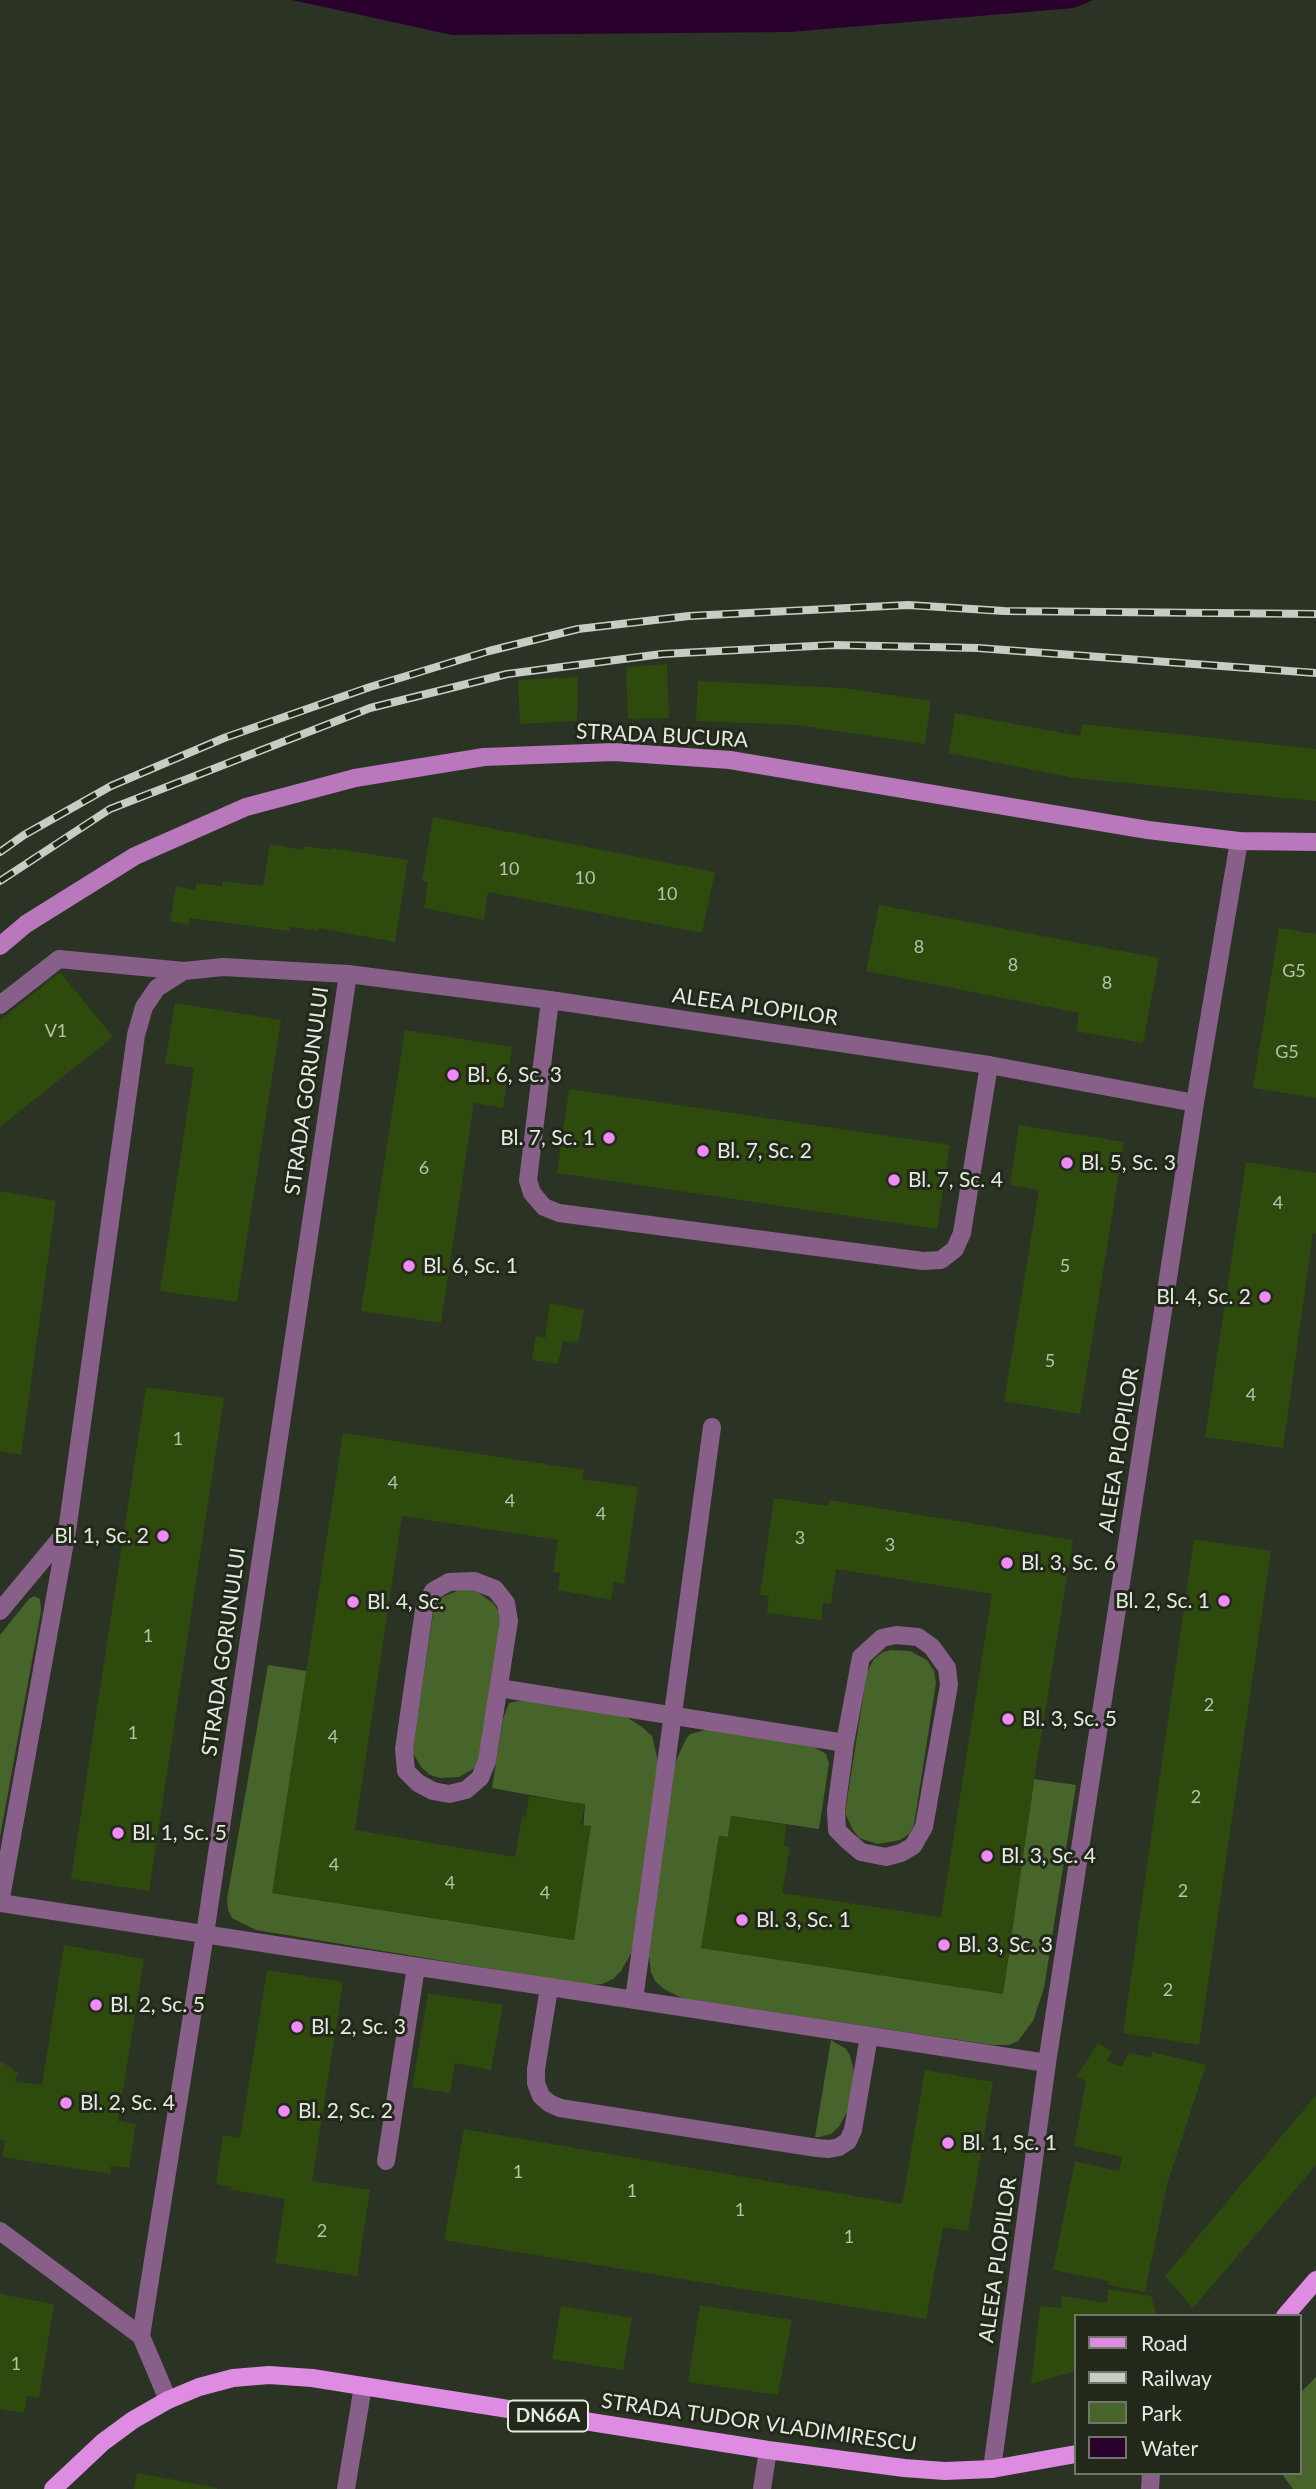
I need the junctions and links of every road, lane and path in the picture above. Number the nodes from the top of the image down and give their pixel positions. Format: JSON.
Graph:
{"nodes":[{"id":1,"x":1239,"y":841,"type":"junction"},
{"id":2,"x":1316,"y":842,"type":"edge"},
{"id":3,"x":0,"y":946,"type":"edge"},
{"id":4,"x":184,"y":971,"type":"junction"},
{"id":5,"x":348,"y":974,"type":"junction"},
{"id":6,"x":550,"y":1000,"type":"junction"},
{"id":7,"x":0,"y":1005,"type":"edge"},
{"id":8,"x":989,"y":1065,"type":"junction"},
{"id":9,"x":1195,"y":1103,"type":"junction"},
{"id":10,"x":712,"y":1427,"type":"dead end"},
{"id":11,"x":67,"y":1531,"type":"junction"},
{"id":12,"x":0,"y":1611,"type":"edge"},
{"id":13,"x":499,"y":1688,"type":"junction"},
{"id":14,"x":672,"y":1715,"type":"junction"},
{"id":15,"x":845,"y":1743,"type":"junction"},
{"id":16,"x":0,"y":1903,"type":"edge"},
{"id":17,"x":205,"y":1934,"type":"junction"},
{"id":18,"x":416,"y":1967,"type":"junction"},
{"id":19,"x":549,"y":1987,"type":"junction"},
{"id":20,"x":634,"y":2000,"type":"junction"},
{"id":21,"x":869,"y":2036,"type":"junction"},
{"id":22,"x":1047,"y":2063,"type":"junction"},
{"id":23,"x":386,"y":2161,"type":"dead end"},
{"id":24,"x":0,"y":2231,"type":"edge"},
{"id":25,"x":1316,"y":2280,"type":"edge"},
{"id":26,"x":1287,"y":2314,"type":"edge"},
{"id":27,"x":141,"y":2336,"type":"junction"},
{"id":28,"x":363,"y":2386,"type":"junction"},
{"id":29,"x":168,"y":2400,"type":"junction"},
{"id":30,"x":768,"y":2450,"type":"junction"},
{"id":31,"x":1074,"y":2454,"type":"edge"},
{"id":32,"x":992,"y":2469,"type":"junction"},
{"id":33,"x":53,"y":2489,"type":"edge"},
{"id":34,"x":346,"y":2489,"type":"edge"},
{"id":35,"x":762,"y":2489,"type":"edge"}],
"edges":[{"from":1,"to":2,"type":"main road","name":"STRADA BUCURA"},
{"from":1,"to":3,"type":"main road","name":"STRADA BUCURA"},
{"from":1,"to":9,"type":"street","name":"ALEEA PLOPILOR"},
{"from":4,"to":5,"type":"street","name":"ALEEA PLOPILOR"},
{"from":4,"to":7,"type":"street","name":"ALEEA PLOPILOR"},
{"from":4,"to":11,"type":"street"},
{"from":5,"to":6,"type":"street","name":"ALEEA PLOPILOR"},
{"from":5,"to":17,"type":"street","name":"STRADA GORUNULUI"},
{"from":6,"to":8,"type":"street","name":"ALEEA PLOPILOR"},
{"from":6,"to":8,"type":"street"},
{"from":8,"to":9,"type":"street","name":"ALEEA PLOPILOR"},
{"from":9,"to":22,"type":"street","name":"ALEEA PLOPILOR"},
{"from":10,"to":14,"type":"street"},
{"from":11,"to":12,"type":"street"},
{"from":11,"to":16,"type":"street"},
{"from":13,"to":13,"type":"street"},
{"from":13,"to":14,"type":"street"},
{"from":14,"to":15,"type":"street"},
{"from":14,"to":20,"type":"street"},
{"from":15,"to":15,"type":"street"},
{"from":16,"to":17,"type":"street"},
{"from":17,"to":18,"type":"street"},
{"from":17,"to":27,"type":"street","name":"STRADA GORUNULUI"},
{"from":18,"to":19,"type":"street"},
{"from":18,"to":23,"type":"street"},
{"from":19,"to":20,"type":"street"},
{"from":19,"to":21,"type":"street"},
{"from":20,"to":21,"type":"street"},
{"from":21,"to":22,"type":"street"},
{"from":22,"to":32,"type":"street","name":"ALEEA PLOPILOR"},
{"from":24,"to":27,"type":"street"},
{"from":25,"to":26,"type":"main road"},
{"from":27,"to":29,"type":"street"},
{"from":28,"to":29,"type":"main road","name":"STRADA TUDOR VLADIMIRESCU","number":"DN66A"},
{"from":28,"to":30,"type":"main road","name":"STRADA TUDOR VLADIMIRESCU","number":"DN66A"},
{"from":28,"to":34,"type":"street"},
{"from":29,"to":33,"type":"main road","name":"STRADA TUDOR VLADIMIRESCU","number":"DN66A"},
{"from":30,"to":32,"type":"main road","name":"STRADA TUDOR VLADIMIRESCU","number":"DN66A"},
{"from":30,"to":35,"type":"street"},
{"from":31,"to":32,"type":"main road","name":"STRADA TUDOR VLADIMIRESCU","number":"DN66A"}]}
